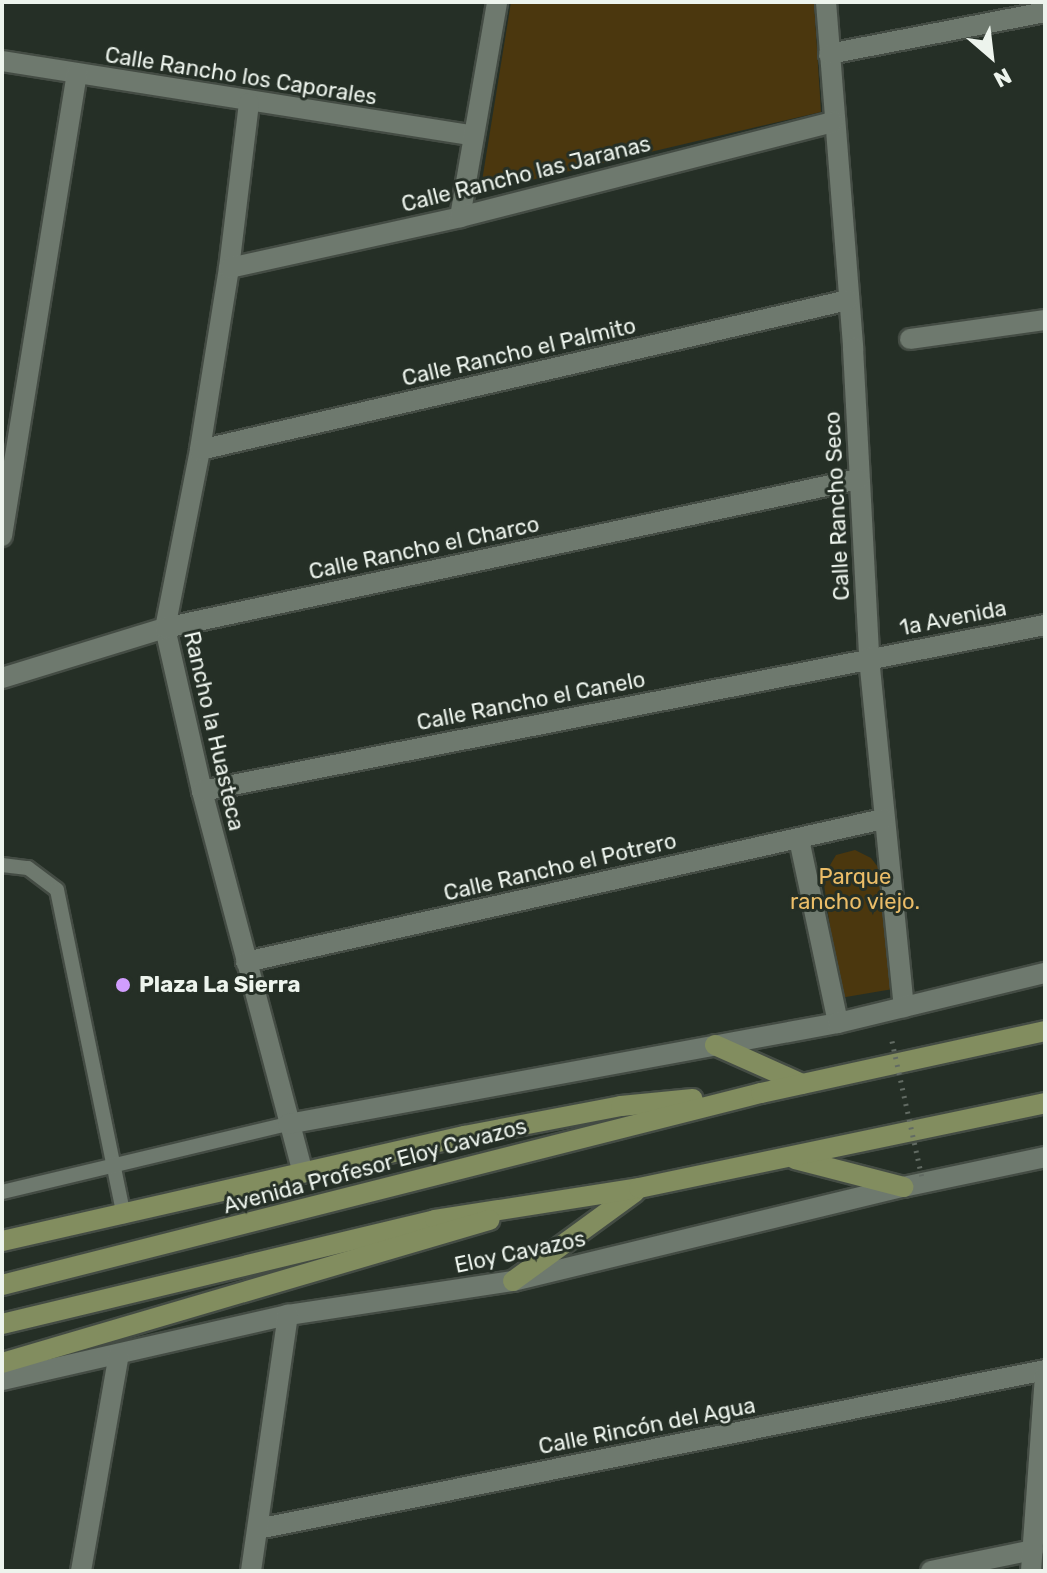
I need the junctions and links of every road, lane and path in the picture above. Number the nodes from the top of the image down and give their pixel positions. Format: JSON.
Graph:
{"nodes":[{"id":1,"x":497,"y":2,"type":"edge"},
{"id":2,"x":826,"y":2,"type":"edge"},
{"id":3,"x":1045,"y":12,"type":"edge"},
{"id":4,"x":829,"y":54,"type":"junction"},
{"id":5,"x":2,"y":61,"type":"edge"},
{"id":6,"x":77,"y":74,"type":"junction"},
{"id":7,"x":249,"y":103,"type":"junction"},
{"id":8,"x":833,"y":122,"type":"junction"},
{"id":9,"x":473,"y":136,"type":"junction"},
{"id":10,"x":460,"y":217,"type":"junction"},
{"id":11,"x":229,"y":268,"type":"junction"},
{"id":12,"x":848,"y":300,"type":"junction"},
{"id":13,"x":1045,"y":320,"type":"edge"},
{"id":14,"x":910,"y":339,"type":"dead end"},
{"id":15,"x":200,"y":450,"type":"junction"},
{"id":16,"x":859,"y":479,"type":"junction"},
{"id":17,"x":2,"y":536,"type":"edge"},
{"id":18,"x":1045,"y":625,"type":"edge"},
{"id":19,"x":165,"y":628,"type":"junction"},
{"id":20,"x":869,"y":658,"type":"junction"},
{"id":21,"x":2,"y":678,"type":"edge"},
{"id":22,"x":202,"y":791,"type":"junction"},
{"id":23,"x":883,"y":819,"type":"junction"},
{"id":24,"x":799,"y":839,"type":"junction"},
{"id":25,"x":2,"y":865,"type":"edge"},
{"id":26,"x":246,"y":962,"type":"junction"},
{"id":27,"x":1045,"y":973,"type":"edge"},
{"id":28,"x":904,"y":1007,"type":"junction"},
{"id":29,"x":838,"y":1023,"type":"junction"},
{"id":30,"x":1045,"y":1031,"type":"edge"},
{"id":31,"x":892,"y":1041,"type":"dead end"},
{"id":32,"x":715,"y":1045,"type":"junction"},
{"id":33,"x":802,"y":1084,"type":"junction"},
{"id":34,"x":761,"y":1093,"type":"junction"},
{"id":35,"x":1045,"y":1103,"type":"edge"},
{"id":36,"x":288,"y":1124,"type":"junction"},
{"id":37,"x":1045,"y":1157,"type":"edge"},
{"id":38,"x":791,"y":1158,"type":"junction"},
{"id":39,"x":113,"y":1166,"type":"junction"},
{"id":40,"x":303,"y":1173,"type":"junction"},
{"id":41,"x":922,"y":1177,"type":"dead end"},
{"id":42,"x":903,"y":1187,"type":"junction"},
{"id":43,"x":639,"y":1188,"type":"junction"},
{"id":44,"x":2,"y":1192,"type":"edge"},
{"id":45,"x":513,"y":1207,"type":"junction"},
{"id":46,"x":124,"y":1216,"type":"junction"},
{"id":47,"x":2,"y":1241,"type":"edge"},
{"id":48,"x":513,"y":1281,"type":"junction"},
{"id":49,"x":2,"y":1285,"type":"edge"},
{"id":50,"x":288,"y":1315,"type":"junction"},
{"id":51,"x":2,"y":1324,"type":"edge"},
{"id":52,"x":119,"y":1354,"type":"junction"},
{"id":53,"x":2,"y":1363,"type":"edge"},
{"id":54,"x":1045,"y":1372,"type":"edge"},
{"id":55,"x":2,"y":1380,"type":"edge"},
{"id":56,"x":258,"y":1529,"type":"junction"},
{"id":57,"x":1032,"y":1561,"type":"edge"},
{"id":58,"x":81,"y":1571,"type":"edge"},
{"id":59,"x":251,"y":1571,"type":"edge"},
{"id":60,"x":931,"y":1571,"type":"edge"}],
"edges":[{"from":1,"to":9,"type":"street"},
{"from":2,"to":4,"type":"street","name":"Calle Rancho Seco"},
{"from":3,"to":4,"type":"street"},
{"from":4,"to":8,"type":"street","name":"Calle Rancho Seco"},
{"from":5,"to":6,"type":"street","name":"Calle Rancho los Caporales"},
{"from":6,"to":7,"type":"street","name":"Calle Rancho los Caporales"},
{"from":6,"to":17,"type":"street"},
{"from":7,"to":9,"type":"street","name":"Calle Rancho los Caporales"},
{"from":7,"to":11,"type":"street","name":"Rancho la Huasteca"},
{"from":8,"to":10,"type":"street","name":"Calle Rancho las Jaranas"},
{"from":8,"to":12,"type":"street","name":"Calle Rancho Seco"},
{"from":9,"to":10,"type":"street"},
{"from":10,"to":11,"type":"street","name":"Calle Rancho las Jaranas"},
{"from":11,"to":15,"type":"street","name":"Rancho la Huasteca"},
{"from":12,"to":15,"type":"street","name":"Calle Rancho el Palmito"},
{"from":12,"to":16,"type":"street","name":"Calle Rancho Seco"},
{"from":13,"to":14,"type":"street"},
{"from":15,"to":19,"type":"street","name":"Rancho la Huasteca"},
{"from":16,"to":19,"type":"street","name":"Calle Rancho el Charco"},
{"from":16,"to":20,"type":"street","name":"Calle Rancho Seco"},
{"from":18,"to":20,"type":"street","name":"1a Avenida"},
{"from":19,"to":21,"type":"street","name":"Calle Rancho el Charco"},
{"from":19,"to":22,"type":"street","name":"Rancho la Huasteca"},
{"from":20,"to":22,"type":"street","name":"Calle Rancho el Canelo"},
{"from":20,"to":23,"type":"street","name":"Calle Rancho Seco"},
{"from":22,"to":26,"type":"street","name":"Rancho la Huasteca"},
{"from":23,"to":24,"type":"street","name":"Calle Rancho el Potrero"},
{"from":23,"to":28,"type":"street","name":"Calle Rancho Seco"},
{"from":24,"to":26,"type":"street","name":"Calle Rancho el Potrero"},
{"from":24,"to":29,"type":"street"},
{"from":25,"to":39,"type":"lane"},
{"from":26,"to":36,"type":"street","name":"Rancho la Huasteca"},
{"from":27,"to":28,"type":"street"},
{"from":28,"to":29,"type":"street"},
{"from":29,"to":32,"type":"street"},
{"from":30,"to":33,"type":"main road","name":"Avenida Profesor Eloy Cavazos"},
{"from":31,"to":41,"type":"path","bridge":true},
{"from":32,"to":33,"type":"main road"},
{"from":32,"to":36,"type":"street"},
{"from":33,"to":34,"type":"main road","name":"Avenida Profesor Eloy Cavazos"},
{"from":34,"to":40,"type":"main road","name":"Avenida Profesor Eloy Cavazos"},
{"from":34,"to":49,"type":"main road","name":"Avenida Profesor Eloy Cavazos"},
{"from":35,"to":38,"type":"main road"},
{"from":36,"to":39,"type":"lane"},
{"from":36,"to":40,"type":"street","name":"Rancho la Huasteca"},
{"from":37,"to":42,"type":"street","name":"Eloy Cavazos"},
{"from":38,"to":42,"type":"main road"},
{"from":38,"to":43,"type":"main road"},
{"from":39,"to":44,"type":"lane"},
{"from":39,"to":46,"type":"lane"},
{"from":40,"to":46,"type":"main road","name":"Avenida Profesor Eloy Cavazos"},
{"from":42,"to":48,"type":"street","name":"Eloy Cavazos"},
{"from":43,"to":45,"type":"main road"},
{"from":43,"to":48,"type":"main road"},
{"from":45,"to":51,"type":"main road"},
{"from":45,"to":53,"type":"main road"},
{"from":46,"to":47,"type":"main road","name":"Avenida Profesor Eloy Cavazos"},
{"from":48,"to":50,"type":"street","name":"Eloy Cavazos"},
{"from":50,"to":52,"type":"street","name":"Eloy Cavazos"},
{"from":50,"to":56,"type":"street"},
{"from":52,"to":55,"type":"street","name":"Eloy Cavazos"},
{"from":52,"to":58,"type":"street"},
{"from":54,"to":56,"type":"street","name":"Calle Rincón del Agua"},
{"from":54,"to":57,"type":"street"},
{"from":56,"to":59,"type":"street"},
{"from":57,"to":60,"type":"street"}]}
